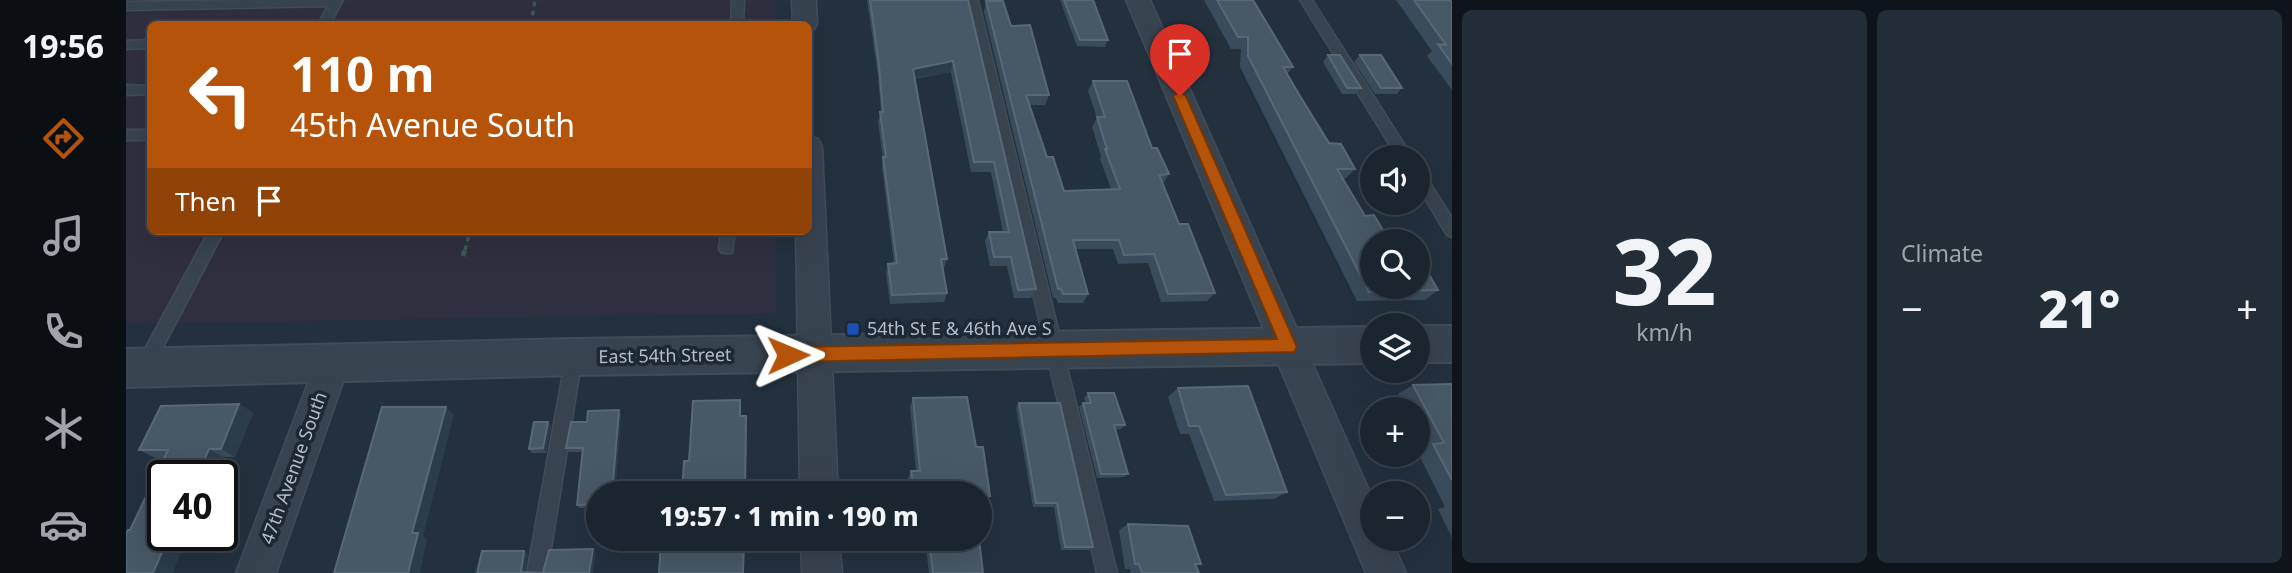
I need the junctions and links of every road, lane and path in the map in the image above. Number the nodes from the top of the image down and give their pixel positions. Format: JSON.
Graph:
{"nodes":[{"id":1,"x":535,"y":0,"type":"edge"},
{"id":2,"x":738,"y":0,"type":"edge"},
{"id":3,"x":804,"y":0,"type":"edge"},
{"id":4,"x":972,"y":0,"type":"edge"},
{"id":5,"x":1138,"y":0,"type":"edge"},
{"id":6,"x":1306,"y":0,"type":"edge"},
{"id":7,"x":299,"y":1,"type":"edge"},
{"id":8,"x":336,"y":1,"type":"edge"},
{"id":9,"x":126,"y":6,"type":"edge"},
{"id":10,"x":326,"y":21,"type":"edge"},
{"id":11,"x":532,"y":21,"type":"edge"},
{"id":12,"x":737,"y":21,"type":"edge"},
{"id":13,"x":805,"y":21,"type":"edge"},
{"id":14,"x":147,"y":44,"type":"edge"},
{"id":15,"x":126,"y":45,"type":"edge"},
{"id":16,"x":126,"y":90,"type":"edge"},
{"id":17,"x":147,"y":90,"type":"edge"},
{"id":18,"x":126,"y":135,"type":"edge"},
{"id":19,"x":147,"y":135,"type":"edge"},
{"id":20,"x":1398,"y":145,"type":"edge"},
{"id":21,"x":1430,"y":195,"type":"edge"},
{"id":22,"x":1452,"y":231,"type":"edge"},
{"id":23,"x":214,"y":235,"type":"edge"},
{"id":24,"x":469,"y":235,"type":"edge"},
{"id":25,"x":728,"y":235,"type":"edge"},
{"id":26,"x":811,"y":235,"type":"edge"},
{"id":27,"x":727,"y":250,"type":"dead end"},
{"id":28,"x":463,"y":256,"type":"dead end"},
{"id":29,"x":1430,"y":344,"type":"edge"},
{"id":30,"x":1452,"y":344,"type":"edge"},
{"id":31,"x":1360,"y":345,"type":"edge"},
{"id":32,"x":1288,"y":347,"type":"junction"},
{"id":33,"x":1055,"y":350,"type":"junction"},
{"id":34,"x":814,"y":354,"type":"junction"},
{"id":35,"x":574,"y":357,"type":"junction"},
{"id":36,"x":332,"y":362,"type":"junction"},
{"id":37,"x":135,"y":368,"type":"edge"},
{"id":38,"x":819,"y":481,"type":"edge"},
{"id":39,"x":821,"y":551,"type":"edge"},
{"id":40,"x":256,"y":573,"type":"edge"},
{"id":41,"x":537,"y":573,"type":"edge"},
{"id":42,"x":822,"y":573,"type":"edge"},
{"id":43,"x":1107,"y":573,"type":"edge"},
{"id":44,"x":1386,"y":573,"type":"edge"}],
"edges":[{"from":1,"to":11,"type":"path"},
{"from":2,"to":12,"type":"lane"},
{"from":3,"to":13,"type":"street"},
{"from":4,"to":33,"type":"lane"},
{"from":5,"to":32,"type":"street"},
{"from":6,"to":20,"type":"lane"},
{"from":7,"to":8,"type":"lane"},
{"from":7,"to":9,"type":"lane"},
{"from":8,"to":10,"type":"lane"},
{"from":14,"to":15,"type":"lane"},
{"from":16,"to":17,"type":"lane"},
{"from":18,"to":19,"type":"lane"},
{"from":21,"to":22,"type":"lane"},
{"from":23,"to":37,"type":"lane"},
{"from":24,"to":28,"type":"path"},
{"from":25,"to":27,"type":"lane"},
{"from":26,"to":34,"type":"street"},
{"from":29,"to":30,"type":"street"},
{"from":31,"to":32,"type":"street","name":"East 54th Street"},
{"from":32,"to":33,"type":"street","name":"East 54th Street"},
{"from":32,"to":44,"type":"street"},
{"from":33,"to":34,"type":"street","name":"East 54th Street"},
{"from":33,"to":43,"type":"lane"},
{"from":34,"to":35,"type":"street","name":"East 54th Street"},
{"from":34,"to":38,"type":"street"},
{"from":35,"to":36,"type":"street","name":"East 54th Street"},
{"from":35,"to":41,"type":"lane"},
{"from":36,"to":37,"type":"street","name":"East 54th Street"},
{"from":36,"to":40,"type":"street","name":"47th Avenue South"},
{"from":39,"to":42,"type":"street"}]}
